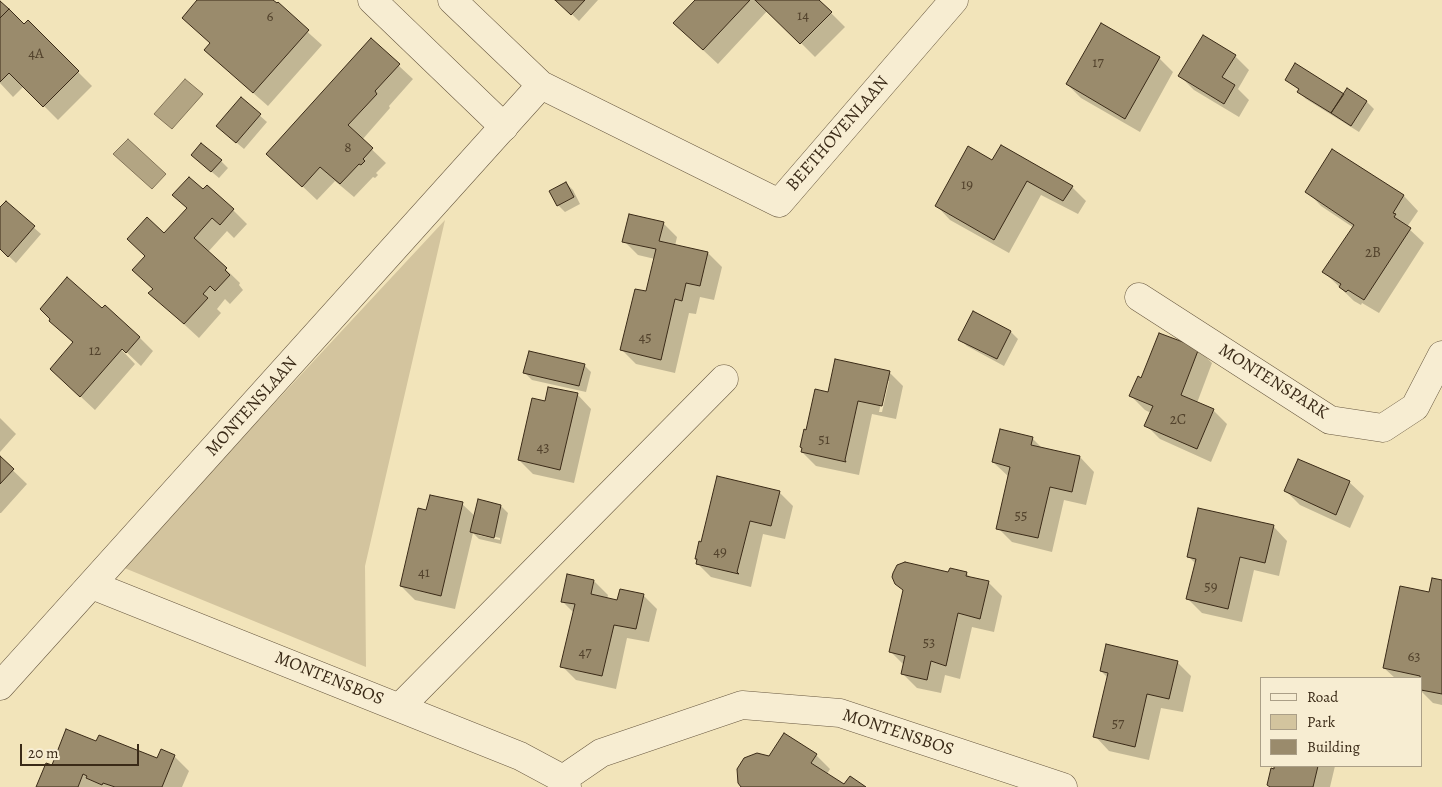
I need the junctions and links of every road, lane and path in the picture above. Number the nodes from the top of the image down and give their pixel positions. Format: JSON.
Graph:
{"nodes":[{"id":1,"x":372,"y":0,"type":"edge"},
{"id":2,"x":452,"y":0,"type":"edge"},
{"id":3,"x":954,"y":0,"type":"edge"},
{"id":4,"x":541,"y":85,"type":"junction"},
{"id":5,"x":504,"y":127,"type":"junction"},
{"id":6,"x":1139,"y":297,"type":"dead end"},
{"id":7,"x":1442,"y":355,"type":"edge"},
{"id":8,"x":724,"y":378,"type":"dead end"},
{"id":9,"x":92,"y":585,"type":"junction"},
{"id":10,"x":0,"y":686,"type":"edge"},
{"id":11,"x":400,"y":707,"type":"junction"},
{"id":12,"x":565,"y":783,"type":"edge"},
{"id":13,"x":1063,"y":787,"type":"edge"}],
"edges":[{"from":1,"to":5,"type":"street"},
{"from":2,"to":4,"type":"street"},
{"from":3,"to":4,"type":"street","name":"BEETHOVENLAAN"},
{"from":4,"to":5,"type":"street","name":"MONTENSLAAN"},
{"from":5,"to":9,"type":"street","name":"MONTENSLAAN"},
{"from":6,"to":7,"type":"street","name":"MONTENSPARK"},
{"from":8,"to":11,"type":"street"},
{"from":9,"to":10,"type":"street","name":"MONTENSLAAN"},
{"from":9,"to":11,"type":"street","name":"MONTENSBOS"},
{"from":11,"to":12,"type":"street","name":"MONTENSBOS"},
{"from":12,"to":13,"type":"street","name":"MONTENSBOS"}]}
